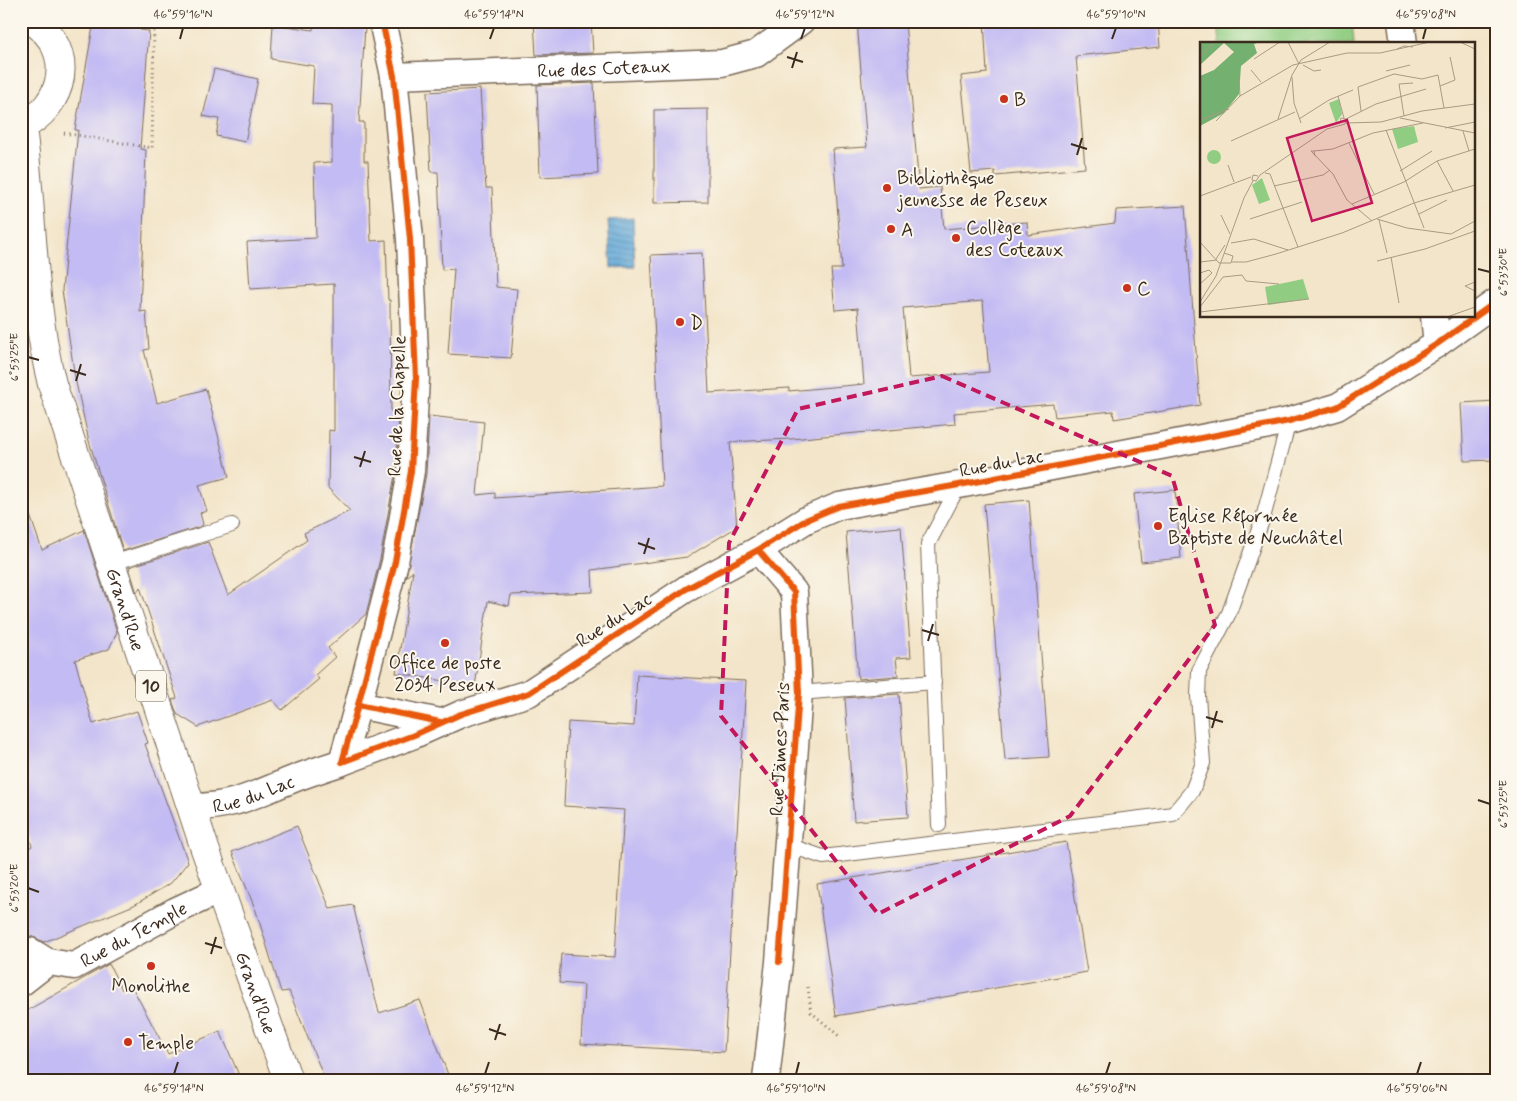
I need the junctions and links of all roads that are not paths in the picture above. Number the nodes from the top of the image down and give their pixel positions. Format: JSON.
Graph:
{"nodes":[{"id":1,"x":382,"y":21,"type":"edge"},
{"id":2,"x":801,"y":21,"type":"edge"},
{"id":3,"x":1402,"y":21,"type":"edge"},
{"id":4,"x":46,"y":26,"type":"edge"},
{"id":5,"x":1404,"y":42,"type":"edge"},
{"id":6,"x":394,"y":76,"type":"junction"},
{"id":7,"x":21,"y":127,"type":"edge"},
{"id":8,"x":1496,"y":302,"type":"edge"},
{"id":9,"x":29,"y":305,"type":"edge"},
{"id":10,"x":1434,"y":318,"type":"edge"},
{"id":11,"x":1474,"y":318,"type":"edge"},
{"id":12,"x":1474,"y":318,"type":"edge"},
{"id":13,"x":1437,"y":344,"type":"junction"},
{"id":14,"x":1289,"y":421,"type":"junction"},
{"id":15,"x":959,"y":485,"type":"junction"},
{"id":16,"x":232,"y":525,"type":"dead end"},
{"id":17,"x":758,"y":550,"type":"junction"},
{"id":18,"x":110,"y":564,"type":"junction"},
{"id":19,"x":934,"y":682,"type":"junction"},
{"id":20,"x":799,"y":693,"type":"junction"},
{"id":21,"x":358,"y":705,"type":"junction"},
{"id":22,"x":440,"y":722,"type":"junction"},
{"id":23,"x":342,"y":762,"type":"junction"},
{"id":24,"x":191,"y":807,"type":"junction"},
{"id":25,"x":939,"y":826,"type":"dead end"},
{"id":26,"x":788,"y":845,"type":"junction"},
{"id":27,"x":220,"y":890,"type":"junction"},
{"id":28,"x":21,"y":984,"type":"edge"},
{"id":29,"x":288,"y":1080,"type":"edge"},
{"id":30,"x":766,"y":1080,"type":"edge"}],
"edges":[{"from":1,"to":6,"type":"street","name":"Rue de la Chapelle"},
{"from":2,"to":6,"type":"street","name":"Rue des Coteaux"},
{"from":3,"to":5,"type":"street"},
{"from":4,"to":7,"type":"main road"},
{"from":6,"to":21,"type":"street","name":"Rue de la Chapelle"},
{"from":7,"to":9,"type":"main road","name":"Grand'Rue","number":"10"},
{"from":8,"to":11,"type":"street","name":"Rue du Lac"},
{"from":9,"to":18,"type":"main road","name":"Grand'Rue","number":"10"},
{"from":10,"to":13,"type":"street"},
{"from":12,"to":13,"type":"street","name":"Rue du Lac"},
{"from":13,"to":14,"type":"street","name":"Rue du Lac"},
{"from":14,"to":15,"type":"street","name":"Rue du Lac"},
{"from":14,"to":26,"type":"lane"},
{"from":15,"to":17,"type":"street","name":"Rue du Lac"},
{"from":15,"to":19,"type":"lane"},
{"from":16,"to":18,"type":"lane"},
{"from":17,"to":20,"type":"street","name":"Rue Jämes Paris"},
{"from":17,"to":22,"type":"street","name":"Rue du Lac"},
{"from":18,"to":24,"type":"main road","name":"Grand'Rue","number":"10"},
{"from":19,"to":20,"type":"lane"},
{"from":19,"to":25,"type":"lane"},
{"from":20,"to":26,"type":"street","name":"Rue Jämes Paris"},
{"from":21,"to":22,"type":"street"},
{"from":21,"to":23,"type":"street","name":"Rue de la Chapelle"},
{"from":22,"to":23,"type":"street","name":"Rue du Lac"},
{"from":23,"to":24,"type":"street","name":"Rue du Lac"},
{"from":24,"to":27,"type":"main road","name":"Grand'Rue","number":"10"},
{"from":26,"to":30,"type":"street","name":"Rue Jämes Paris"},
{"from":27,"to":28,"type":"street","name":"Rue du Temple"},
{"from":27,"to":29,"type":"main road","name":"Grand'Rue","number":"10"}]}
